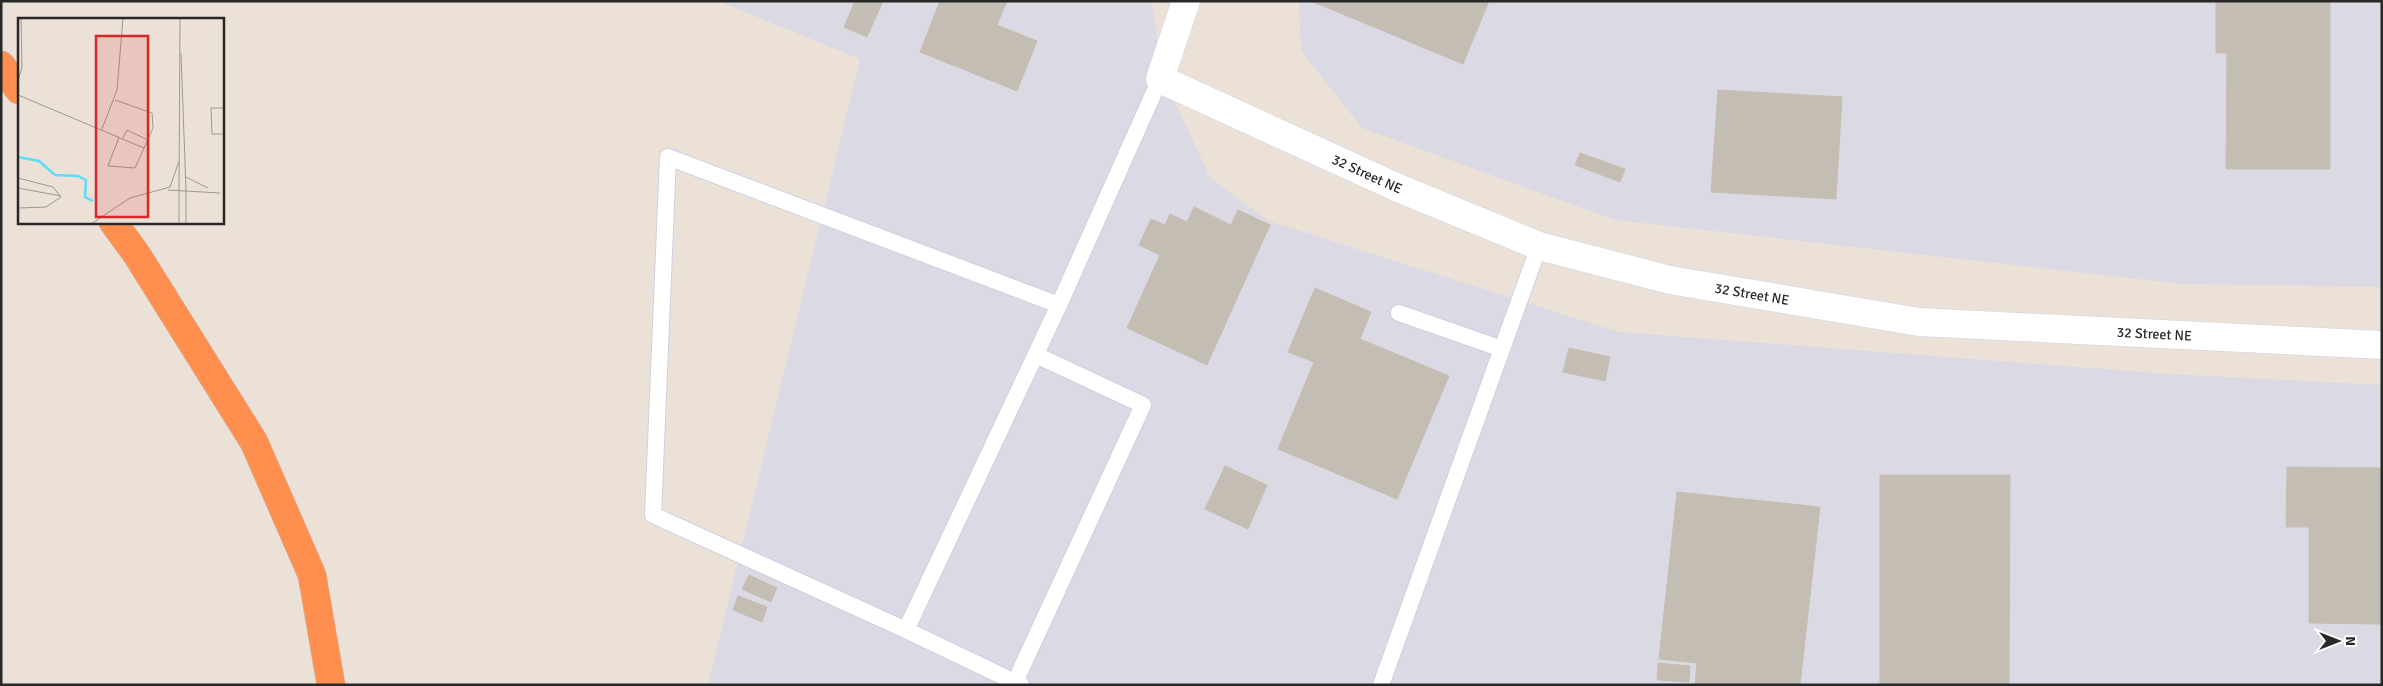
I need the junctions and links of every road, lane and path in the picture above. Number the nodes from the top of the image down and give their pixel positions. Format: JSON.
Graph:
{"nodes":[{"id":1,"x":1186,"y":1,"type":"edge"},
{"id":2,"x":1,"y":66,"type":"edge"},
{"id":3,"x":1160,"y":79,"type":"junction"},
{"id":4,"x":18,"y":89,"type":"edge"},
{"id":5,"x":114,"y":224,"type":"edge"},
{"id":6,"x":1539,"y":246,"type":"junction"},
{"id":7,"x":1059,"y":305,"type":"junction"},
{"id":8,"x":1399,"y":313,"type":"dead end"},
{"id":9,"x":2382,"y":345,"type":"edge"},
{"id":10,"x":1502,"y":349,"type":"junction"},
{"id":11,"x":1036,"y":355,"type":"junction"},
{"id":12,"x":906,"y":630,"type":"junction"},
{"id":13,"x":1018,"y":683,"type":"edge"},
{"id":14,"x":331,"y":685,"type":"edge"},
{"id":15,"x":1381,"y":685,"type":"edge"}],
"edges":[{"from":1,"to":3,"type":"street"},
{"from":2,"to":4,"type":"highway"},
{"from":3,"to":6,"type":"street","name":"32 Street NE"},
{"from":3,"to":7,"type":"lane"},
{"from":5,"to":14,"type":"highway"},
{"from":6,"to":9,"type":"street","name":"32 Street NE"},
{"from":6,"to":10,"type":"lane"},
{"from":7,"to":11,"type":"lane"},
{"from":7,"to":12,"type":"lane"},
{"from":8,"to":10,"type":"lane"},
{"from":10,"to":15,"type":"lane"},
{"from":11,"to":12,"type":"lane"},
{"from":11,"to":13,"type":"lane"},
{"from":12,"to":13,"type":"lane"}]}
